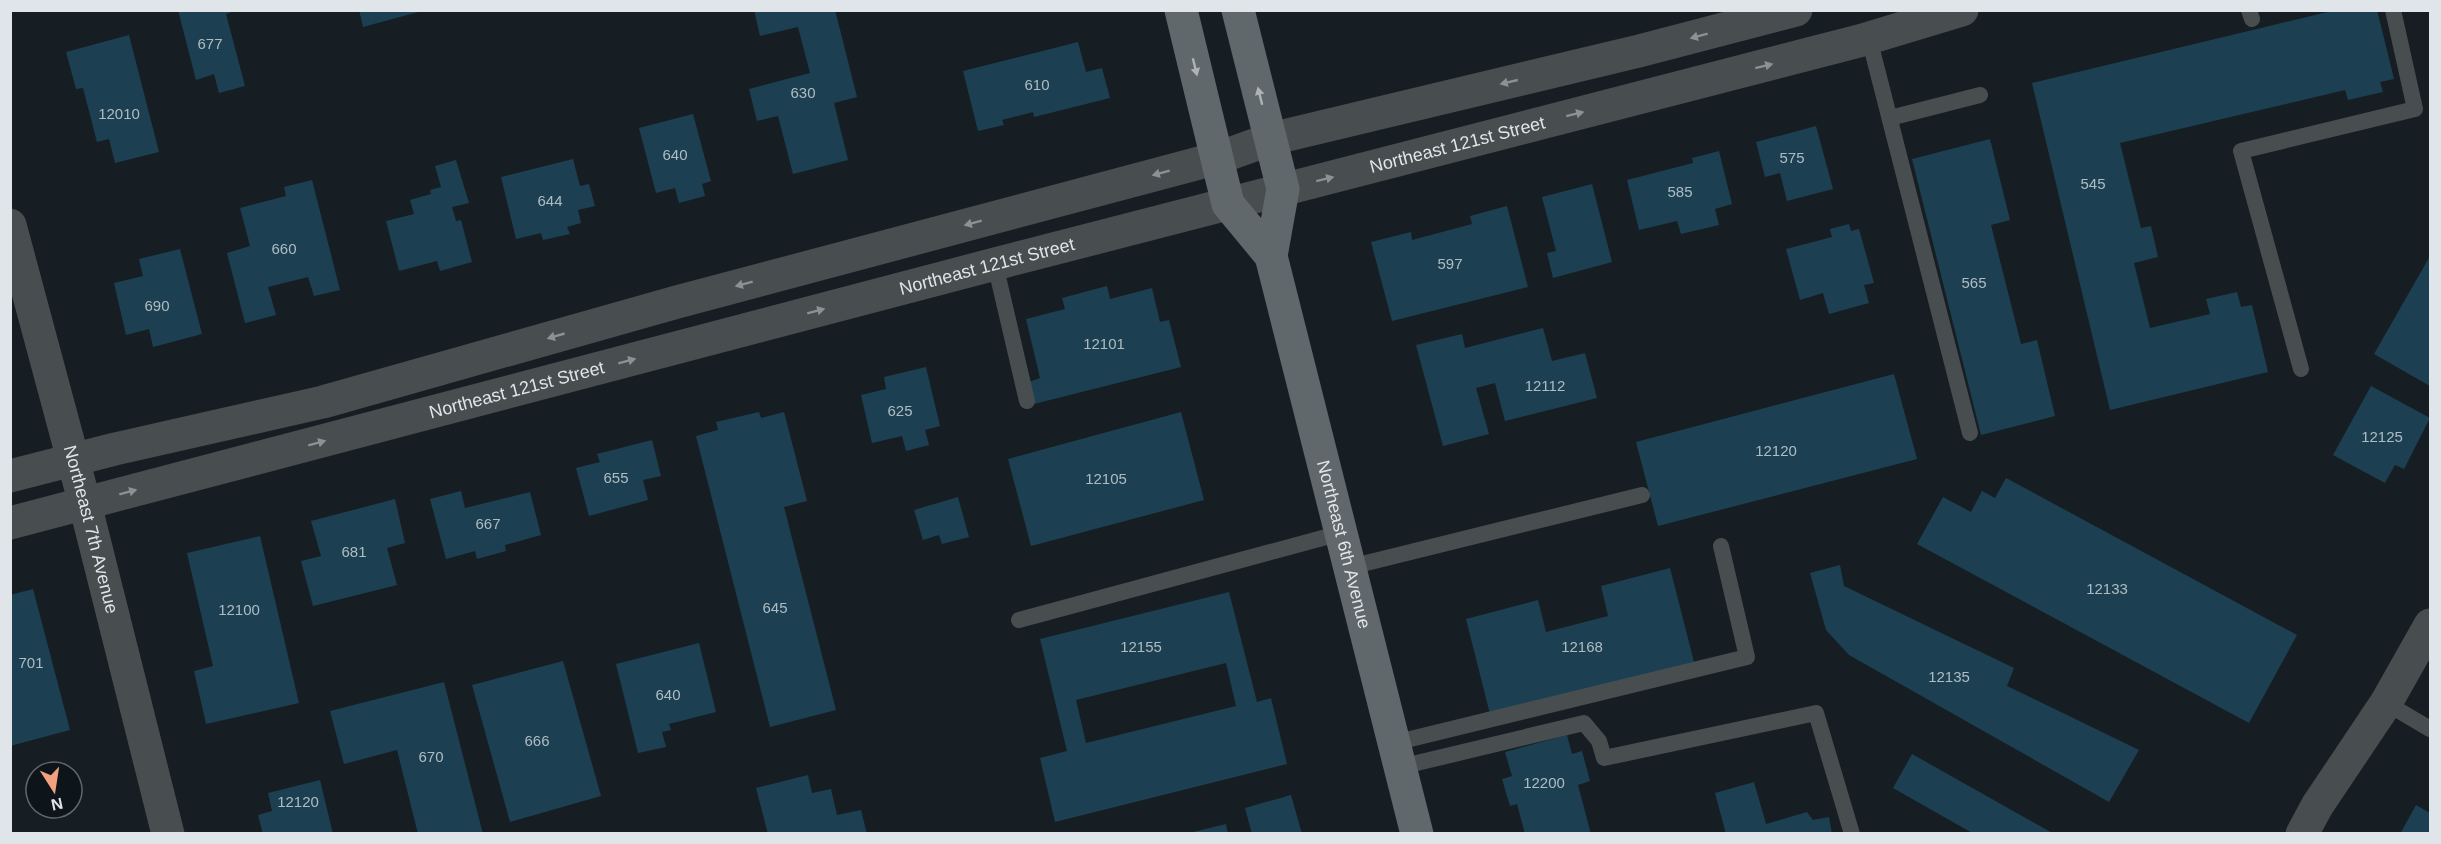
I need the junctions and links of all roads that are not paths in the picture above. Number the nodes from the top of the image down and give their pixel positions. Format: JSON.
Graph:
{"nodes":[{"id":1,"x":1181,"y":10,"type":"edge"},
{"id":2,"x":1238,"y":10,"type":"edge"},
{"id":3,"x":1796,"y":10,"type":"edge"},
{"id":4,"x":1962,"y":10,"type":"edge"},
{"id":5,"x":2392,"y":10,"type":"edge"},
{"id":6,"x":1869,"y":38,"type":"junction"},
{"id":7,"x":1980,"y":95,"type":"dead end"},
{"id":8,"x":1890,"y":118,"type":"junction"},
{"id":9,"x":1271,"y":139,"type":"junction"},
{"id":10,"x":1218,"y":158,"type":"junction"},
{"id":11,"x":1283,"y":189,"type":"junction"},
{"id":12,"x":1228,"y":204,"type":"junction"},
{"id":13,"x":10,"y":225,"type":"edge"},
{"id":14,"x":1271,"y":256,"type":"junction"},
{"id":15,"x":995,"y":264,"type":"junction"},
{"id":16,"x":2301,"y":369,"type":"dead end"},
{"id":17,"x":1027,"y":401,"type":"dead end"},
{"id":18,"x":1970,"y":433,"type":"dead end"},
{"id":19,"x":73,"y":460,"type":"junction"},
{"id":20,"x":10,"y":476,"type":"edge"},
{"id":21,"x":1642,"y":495,"type":"dead end"},
{"id":22,"x":84,"y":504,"type":"junction"},
{"id":23,"x":10,"y":523,"type":"edge"},
{"id":24,"x":1341,"y":533,"type":"junction"},
{"id":25,"x":1721,"y":546,"type":"dead end"},
{"id":26,"x":1350,"y":567,"type":"junction"},
{"id":27,"x":1019,"y":620,"type":"dead end"},
{"id":28,"x":2430,"y":626,"type":"edge"},
{"id":29,"x":2386,"y":703,"type":"junction"},
{"id":30,"x":2430,"y":729,"type":"edge"},
{"id":31,"x":1397,"y":755,"type":"junction"},
{"id":32,"x":168,"y":834,"type":"edge"},
{"id":33,"x":1417,"y":834,"type":"edge"},
{"id":34,"x":1852,"y":834,"type":"edge"},
{"id":35,"x":2302,"y":834,"type":"edge"}],
"edges":[{"from":1,"to":10,"type":"main road","name":"Northeast 6th Avenue","one_way":true},
{"from":9,"to":2,"type":"main road","name":"Northeast 6th Avenue","one_way":true},
{"from":3,"to":9,"type":"street","one_way":true},
{"from":4,"to":6,"type":"street","name":"Northeast 121st Street"},
{"from":5,"to":16,"type":"lane"},
{"from":6,"to":8,"type":"lane"},
{"from":11,"to":6,"type":"street","name":"Northeast 121st Street","one_way":true},
{"from":7,"to":8,"type":"lane"},
{"from":8,"to":18,"type":"lane"},
{"from":9,"to":10,"type":"street"},
{"from":9,"to":11,"type":"main road","name":"Northeast 6th Avenue"},
{"from":10,"to":12,"type":"main road","name":"Northeast 6th Avenue"},
{"from":10,"to":19,"type":"street","one_way":true},
{"from":11,"to":12,"type":"street","name":"Northeast 121st Street"},
{"from":11,"to":14,"type":"main road","name":"Northeast 6th Avenue"},
{"from":12,"to":14,"type":"main road","name":"Northeast 6th Avenue"},
{"from":12,"to":15,"type":"street","name":"Northeast 121st Street"},
{"from":13,"to":19,"type":"street","name":"Northeast 7th Avenue"},
{"from":14,"to":24,"type":"main road","name":"Northeast 6th Avenue"},
{"from":15,"to":17,"type":"lane"},
{"from":22,"to":15,"type":"street","name":"Northeast 121st Street","one_way":true},
{"from":19,"to":20,"type":"street"},
{"from":19,"to":22,"type":"street","name":"Northeast 7th Avenue"},
{"from":21,"to":26,"type":"lane"},
{"from":22,"to":23,"type":"street","name":"Northeast 121st Street"},
{"from":22,"to":32,"type":"street","name":"Northeast 7th Avenue"},
{"from":24,"to":26,"type":"main road","name":"Northeast 6th Avenue"},
{"from":24,"to":27,"type":"lane"},
{"from":25,"to":31,"type":"lane"},
{"from":26,"to":31,"type":"main road","name":"Northeast 6th Avenue"},
{"from":28,"to":29,"type":"street"},
{"from":29,"to":30,"type":"lane"},
{"from":29,"to":35,"type":"street"},
{"from":31,"to":33,"type":"main road","name":"Northeast 6th Avenue"},
{"from":31,"to":34,"type":"lane"}]}
